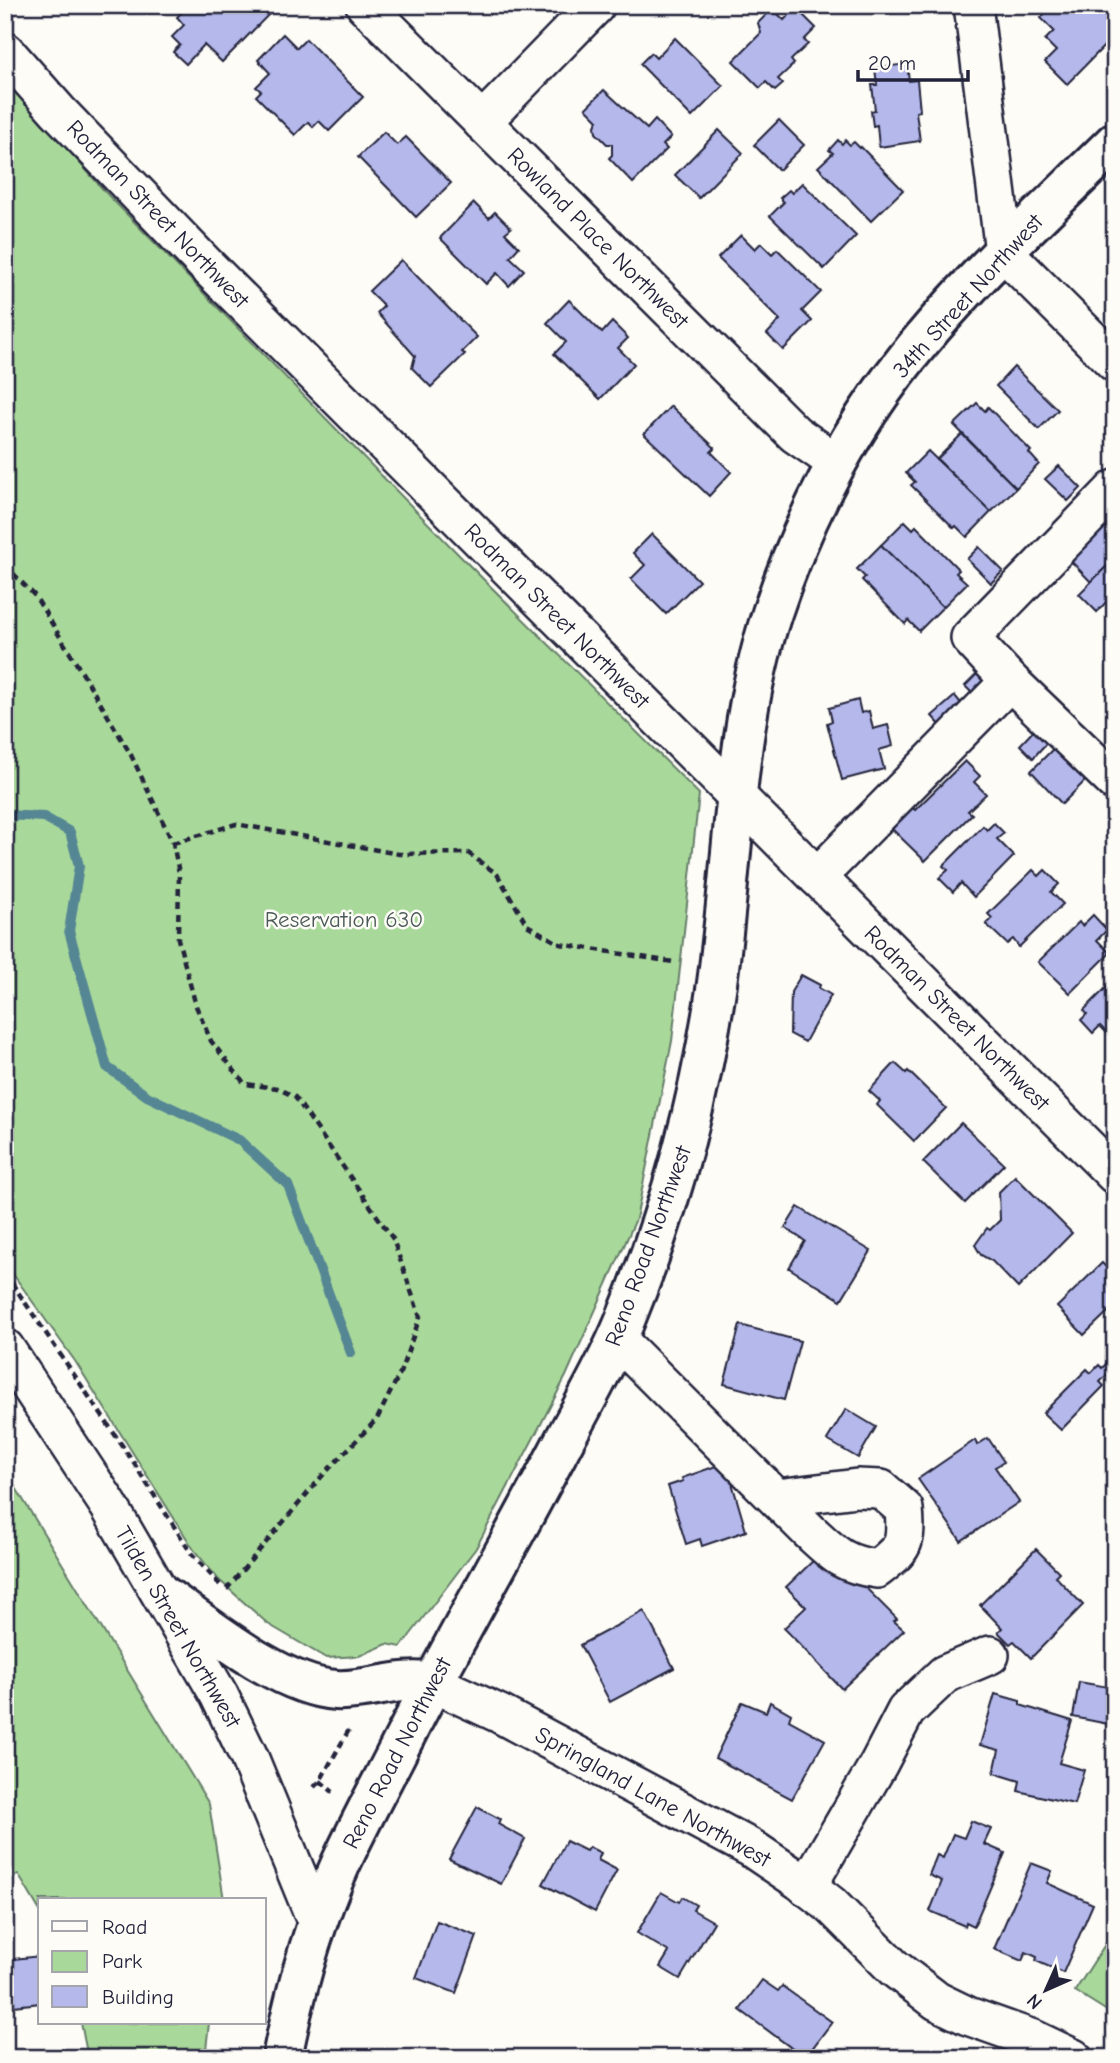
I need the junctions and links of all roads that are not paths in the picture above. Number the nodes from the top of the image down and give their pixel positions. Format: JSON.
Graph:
{"nodes":[{"id":1,"x":365,"y":5,"type":"edge"},
{"id":2,"x":596,"y":5,"type":"edge"},
{"id":3,"x":973,"y":5,"type":"edge"},
{"id":4,"x":5,"y":51,"type":"edge"},
{"id":5,"x":482,"y":122,"type":"junction"},
{"id":6,"x":1115,"y":142,"type":"edge"},
{"id":7,"x":1004,"y":252,"type":"junction"},
{"id":8,"x":1115,"y":363,"type":"edge"},
{"id":9,"x":837,"y":463,"type":"junction"},
{"id":10,"x":1115,"y":489,"type":"edge"},
{"id":11,"x":1010,"y":681,"type":"junction"},
{"id":12,"x":1115,"y":782,"type":"edge"},
{"id":13,"x":737,"y":797,"type":"junction"},
{"id":14,"x":817,"y":877,"type":"junction"},
{"id":15,"x":1115,"y":1175,"type":"edge"},
{"id":16,"x":617,"y":1339,"type":"junction"},
{"id":17,"x":5,"y":1348,"type":"edge"},
{"id":18,"x":777,"y":1498,"type":"dead end"},
{"id":19,"x":163,"y":1595,"type":"junction"},
{"id":20,"x":990,"y":1655,"type":"dead end"},
{"id":21,"x":433,"y":1683,"type":"junction"},
{"id":22,"x":807,"y":1886,"type":"junction"},
{"id":23,"x":317,"y":1923,"type":"junction"},
{"id":24,"x":282,"y":2058,"type":"edge"},
{"id":25,"x":1073,"y":2058,"type":"edge"}],
"edges":[{"from":1,"to":5,"type":"street","name":"Rowland Place Northwest"},
{"from":2,"to":5,"type":"street"},
{"from":3,"to":7,"type":"street"},
{"from":4,"to":13,"type":"street","name":"Rodman Street Northwest"},
{"from":5,"to":9,"type":"street","name":"Rowland Place Northwest"},
{"from":6,"to":7,"type":"main road","name":"34th Street Northwest"},
{"from":7,"to":8,"type":"street"},
{"from":7,"to":9,"type":"main road","name":"34th Street Northwest"},
{"from":9,"to":13,"type":"main road","name":"Reno Road Northwest"},
{"from":10,"to":11,"type":"street"},
{"from":11,"to":12,"type":"street"},
{"from":11,"to":14,"type":"street"},
{"from":13,"to":14,"type":"street","name":"Rodman Street Northwest"},
{"from":13,"to":16,"type":"main road","name":"Reno Road Northwest"},
{"from":14,"to":15,"type":"street","name":"Rodman Street Northwest"},
{"from":16,"to":18,"type":"street"},
{"from":16,"to":21,"type":"main road","name":"Reno Road Northwest"},
{"from":17,"to":19,"type":"street","name":"Tilden Street Northwest"},
{"from":19,"to":21,"type":"main road"},
{"from":19,"to":23,"type":"street","name":"Tilden Street Northwest"},
{"from":20,"to":22,"type":"street"},
{"from":21,"to":22,"type":"street","name":"Springland Lane Northwest"},
{"from":21,"to":23,"type":"main road","name":"Reno Road Northwest"},
{"from":22,"to":25,"type":"street","name":"Springland Lane Northwest"},
{"from":23,"to":24,"type":"main road","name":"Reno Road Northwest"}]}
